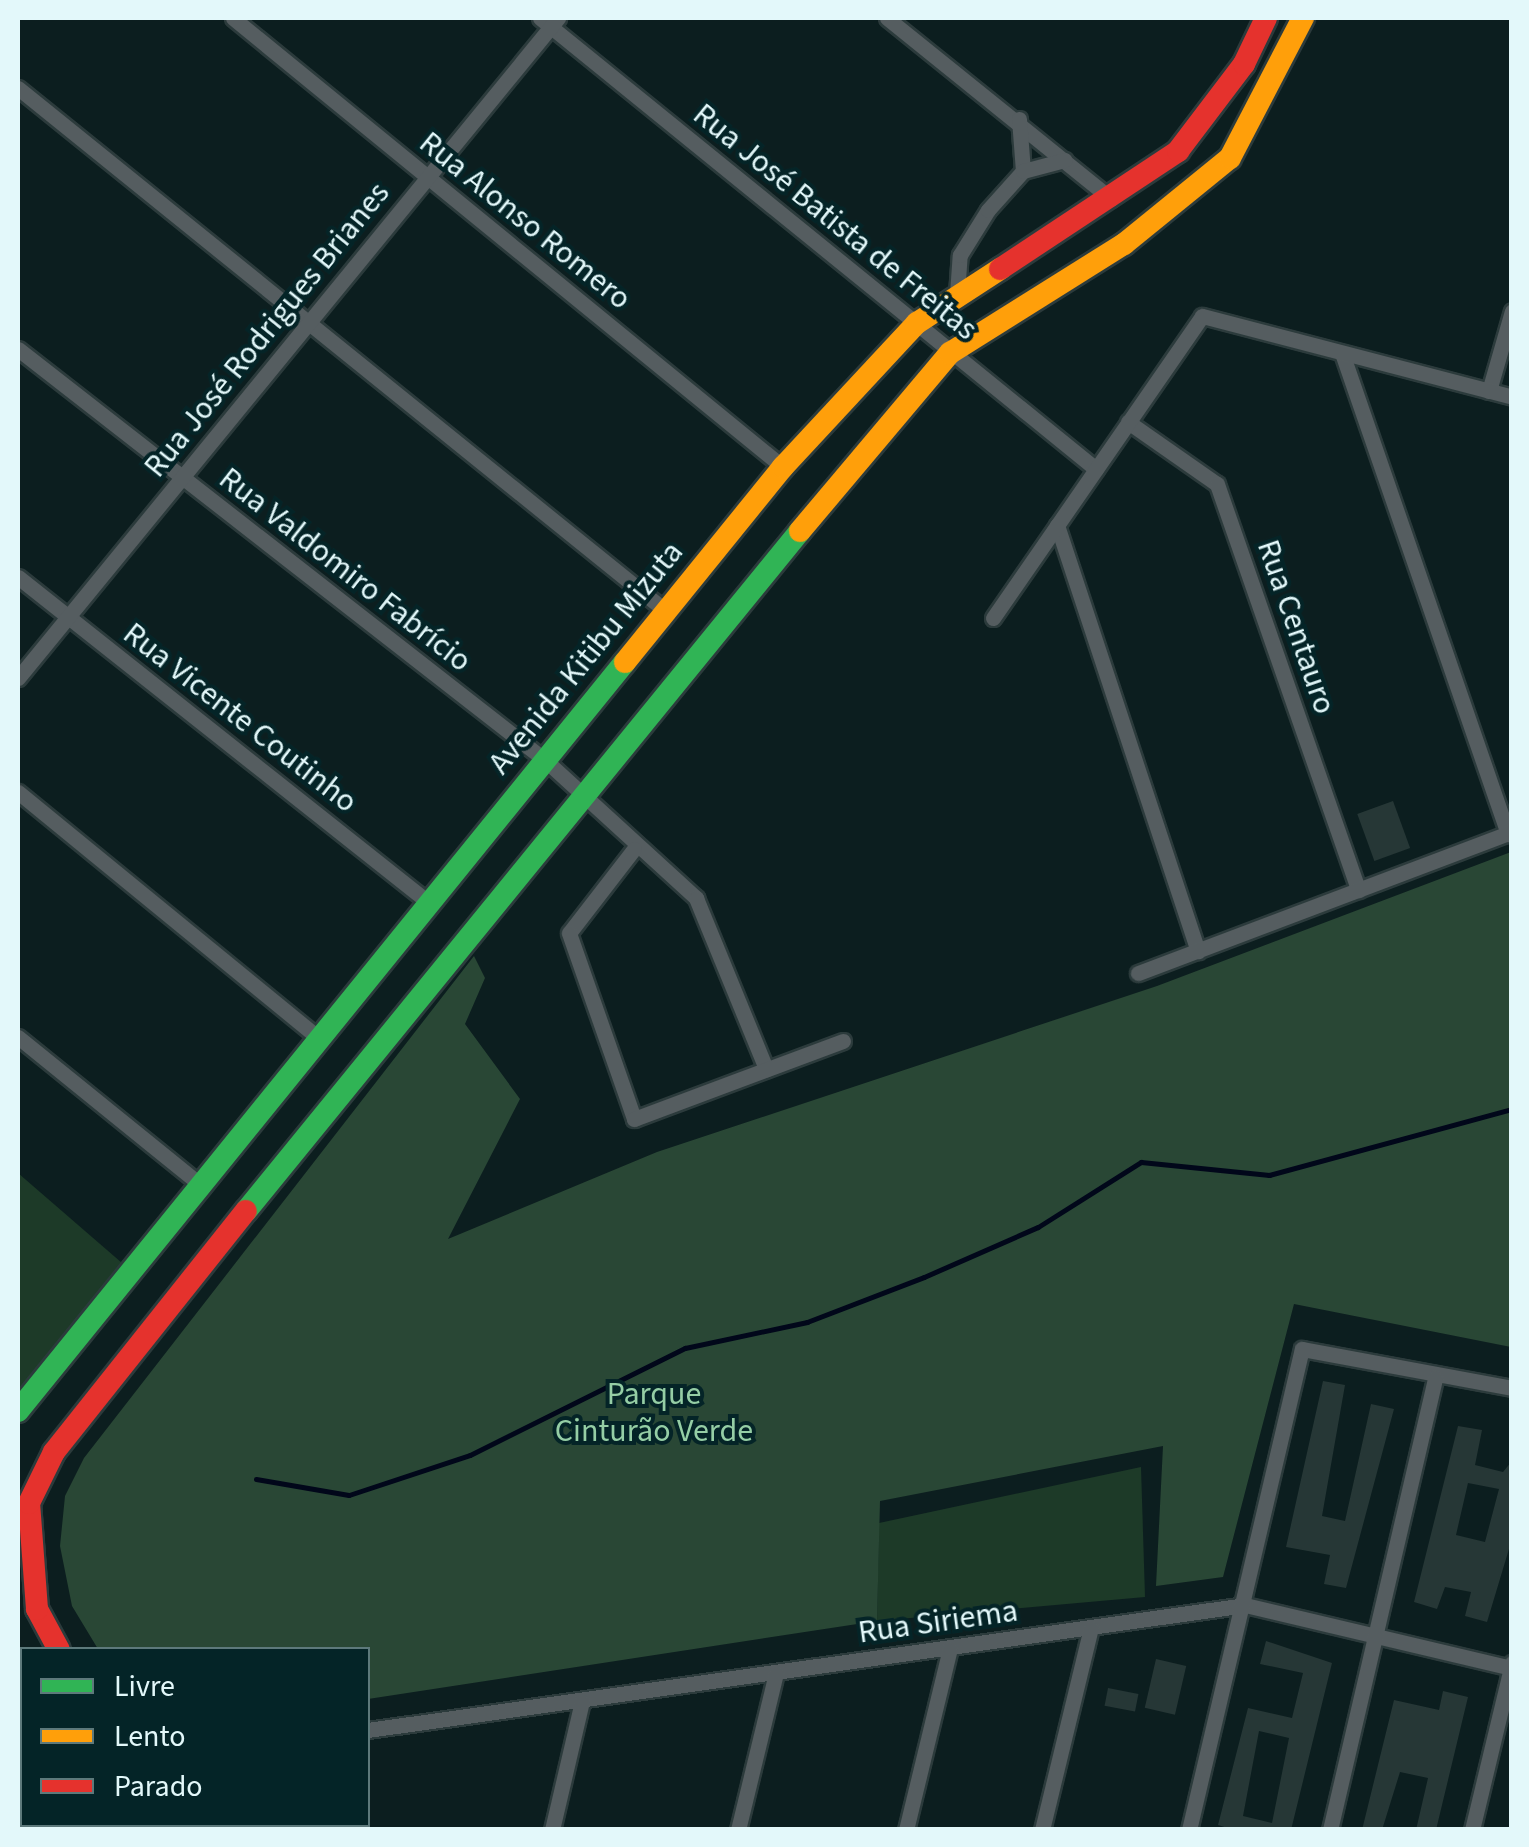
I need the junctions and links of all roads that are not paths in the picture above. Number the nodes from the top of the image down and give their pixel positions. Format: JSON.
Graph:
{"nodes":[{"id":1,"x":233,"y":18,"type":"edge"},
{"id":2,"x":888,"y":18,"type":"edge"},
{"id":3,"x":1266,"y":18,"type":"edge"},
{"id":4,"x":1303,"y":18,"type":"edge"},
{"id":5,"x":550,"y":20,"type":"edge"},
{"id":6,"x":18,"y":88,"type":"edge"},
{"id":7,"x":1019,"y":119,"type":"junction"},
{"id":8,"x":1065,"y":160,"type":"junction"},
{"id":9,"x":1023,"y":171,"type":"junction"},
{"id":10,"x":428,"y":177,"type":"junction"},
{"id":11,"x":1111,"y":199,"type":"junction"},
{"id":12,"x":957,"y":294,"type":"junction"},
{"id":13,"x":1512,"y":311,"type":"edge"},
{"id":14,"x":917,"y":323,"type":"junction"},
{"id":15,"x":307,"y":324,"type":"junction"},
{"id":16,"x":18,"y":348,"type":"edge"},
{"id":17,"x":1342,"y":352,"type":"junction"},
{"id":18,"x":950,"y":353,"type":"junction"},
{"id":19,"x":1489,"y":391,"type":"junction"},
{"id":20,"x":1512,"y":397,"type":"edge"},
{"id":21,"x":1128,"y":422,"type":"junction"},
{"id":22,"x":783,"y":468,"type":"junction"},
{"id":23,"x":1096,"y":469,"type":"junction"},
{"id":24,"x":182,"y":478,"type":"junction"},
{"id":25,"x":1057,"y":525,"type":"junction"},
{"id":26,"x":18,"y":576,"type":"edge"},
{"id":27,"x":668,"y":612,"type":"junction"},
{"id":28,"x":68,"y":617,"type":"junction"},
{"id":29,"x":993,"y":618,"type":"dead end"},
{"id":30,"x":18,"y":678,"type":"edge"},
{"id":31,"x":545,"y":760,"type":"junction"},
{"id":32,"x":18,"y":792,"type":"edge"},
{"id":33,"x":577,"y":796,"type":"junction"},
{"id":34,"x":1510,"y":833,"type":"edge"},
{"id":35,"x":634,"y":850,"type":"junction"},
{"id":36,"x":1358,"y":890,"type":"junction"},
{"id":37,"x":428,"y":902,"type":"junction"},
{"id":38,"x":1198,"y":950,"type":"junction"},
{"id":39,"x":1138,"y":973,"type":"dead end"},
{"id":40,"x":18,"y":1037,"type":"edge"},
{"id":41,"x":319,"y":1038,"type":"junction"},
{"id":42,"x":842,"y":1040,"type":"dead end"},
{"id":43,"x":766,"y":1068,"type":"junction"},
{"id":44,"x":203,"y":1187,"type":"junction"},
{"id":45,"x":1435,"y":1378,"type":"junction"},
{"id":46,"x":1512,"y":1388,"type":"edge"},
{"id":47,"x":18,"y":1411,"type":"edge"},
{"id":48,"x":1245,"y":1605,"type":"junction"},
{"id":49,"x":1091,"y":1628,"type":"junction"},
{"id":50,"x":1377,"y":1636,"type":"junction"},
{"id":51,"x":57,"y":1647,"type":"edge"},
{"id":52,"x":950,"y":1648,"type":"junction"},
{"id":53,"x":1511,"y":1666,"type":"edge"},
{"id":54,"x":776,"y":1673,"type":"junction"},
{"id":55,"x":582,"y":1701,"type":"junction"},
{"id":56,"x":370,"y":1730,"type":"edge"},
{"id":57,"x":552,"y":1830,"type":"edge"},
{"id":58,"x":738,"y":1830,"type":"edge"},
{"id":59,"x":906,"y":1830,"type":"edge"},
{"id":60,"x":1042,"y":1830,"type":"edge"},
{"id":61,"x":1190,"y":1830,"type":"edge"},
{"id":62,"x":1330,"y":1830,"type":"edge"},
{"id":63,"x":1472,"y":1830,"type":"edge"}],
"edges":[{"from":1,"to":10,"type":"street","name":"Rua Alonso Romero"},
{"from":2,"to":7,"type":"street"},
{"from":3,"to":11,"type":"street","name":"Avenida Kitibu Mizuta"},
{"from":4,"to":18,"type":"street"},
{"from":5,"to":10,"type":"street","name":"Rua José Rodrigues Brianes"},
{"from":5,"to":14,"type":"street","name":"Rua José Batista de Freitas"},
{"from":6,"to":15,"type":"street"},
{"from":7,"to":8,"type":"street"},
{"from":7,"to":9,"type":"street"},
{"from":8,"to":9,"type":"street"},
{"from":8,"to":11,"type":"street"},
{"from":9,"to":12,"type":"street"},
{"from":10,"to":15,"type":"street","name":"Rua José Rodrigues Brianes"},
{"from":10,"to":22,"type":"street","name":"Rua Alonso Romero"},
{"from":11,"to":12,"type":"street","name":"Avenida Kitibu Mizuta"},
{"from":12,"to":14,"type":"street","name":"Avenida Kitibu Mizuta"},
{"from":13,"to":19,"type":"street"},
{"from":14,"to":18,"type":"street","name":"Rua José Batista de Freitas"},
{"from":14,"to":22,"type":"street","name":"Avenida Kitibu Mizuta"},
{"from":15,"to":24,"type":"street","name":"Rua José Rodrigues Brianes"},
{"from":15,"to":27,"type":"street"},
{"from":16,"to":24,"type":"street","name":"Rua Valdomiro Fabrício"},
{"from":17,"to":19,"type":"street"},
{"from":17,"to":21,"type":"street"},
{"from":17,"to":34,"type":"street"},
{"from":18,"to":23,"type":"street","name":"Rua José Batista de Freitas"},
{"from":18,"to":33,"type":"street"},
{"from":19,"to":20,"type":"street"},
{"from":21,"to":23,"type":"street"},
{"from":21,"to":36,"type":"street","name":"Rua Centauro"},
{"from":22,"to":27,"type":"street","name":"Avenida Kitibu Mizuta"},
{"from":23,"to":25,"type":"street"},
{"from":24,"to":28,"type":"street","name":"Rua José Rodrigues Brianes"},
{"from":24,"to":31,"type":"street","name":"Rua Valdomiro Fabrício"},
{"from":25,"to":29,"type":"street"},
{"from":25,"to":38,"type":"street"},
{"from":26,"to":28,"type":"street","name":"Rua Vicente Coutinho"},
{"from":27,"to":31,"type":"street","name":"Avenida Kitibu Mizuta"},
{"from":28,"to":30,"type":"street","name":"Rua José Rodrigues Brianes"},
{"from":28,"to":37,"type":"street","name":"Rua Vicente Coutinho"},
{"from":31,"to":33,"type":"street","name":"Rua Valdomiro Fabrício"},
{"from":31,"to":37,"type":"street","name":"Avenida Kitibu Mizuta"},
{"from":32,"to":41,"type":"street"},
{"from":33,"to":35,"type":"street","name":"Rua Valdomiro Fabrício"},
{"from":33,"to":51,"type":"street"},
{"from":34,"to":36,"type":"street"},
{"from":35,"to":43,"type":"street","name":"Rua Valdomiro Fabrício"},
{"from":35,"to":43,"type":"street"},
{"from":36,"to":38,"type":"street"},
{"from":37,"to":41,"type":"street","name":"Avenida Kitibu Mizuta"},
{"from":38,"to":39,"type":"street"},
{"from":40,"to":44,"type":"street"},
{"from":41,"to":44,"type":"street","name":"Avenida Kitibu Mizuta"},
{"from":42,"to":43,"type":"street"},
{"from":44,"to":47,"type":"street","name":"Avenida Kitibu Mizuta"},
{"from":45,"to":46,"type":"street"},
{"from":45,"to":48,"type":"street"},
{"from":45,"to":50,"type":"street"},
{"from":48,"to":49,"type":"street","name":"Rua Siriema"},
{"from":48,"to":50,"type":"street","name":"Rua Siriema"},
{"from":48,"to":61,"type":"street"},
{"from":49,"to":52,"type":"street","name":"Rua Siriema"},
{"from":49,"to":60,"type":"street"},
{"from":50,"to":53,"type":"street","name":"Rua Siriema"},
{"from":50,"to":62,"type":"street"},
{"from":52,"to":54,"type":"street","name":"Rua Siriema"},
{"from":52,"to":59,"type":"street"},
{"from":53,"to":63,"type":"street"},
{"from":54,"to":55,"type":"street","name":"Rua Siriema"},
{"from":54,"to":58,"type":"street"},
{"from":55,"to":56,"type":"street","name":"Rua Siriema"},
{"from":55,"to":57,"type":"street"}]}
